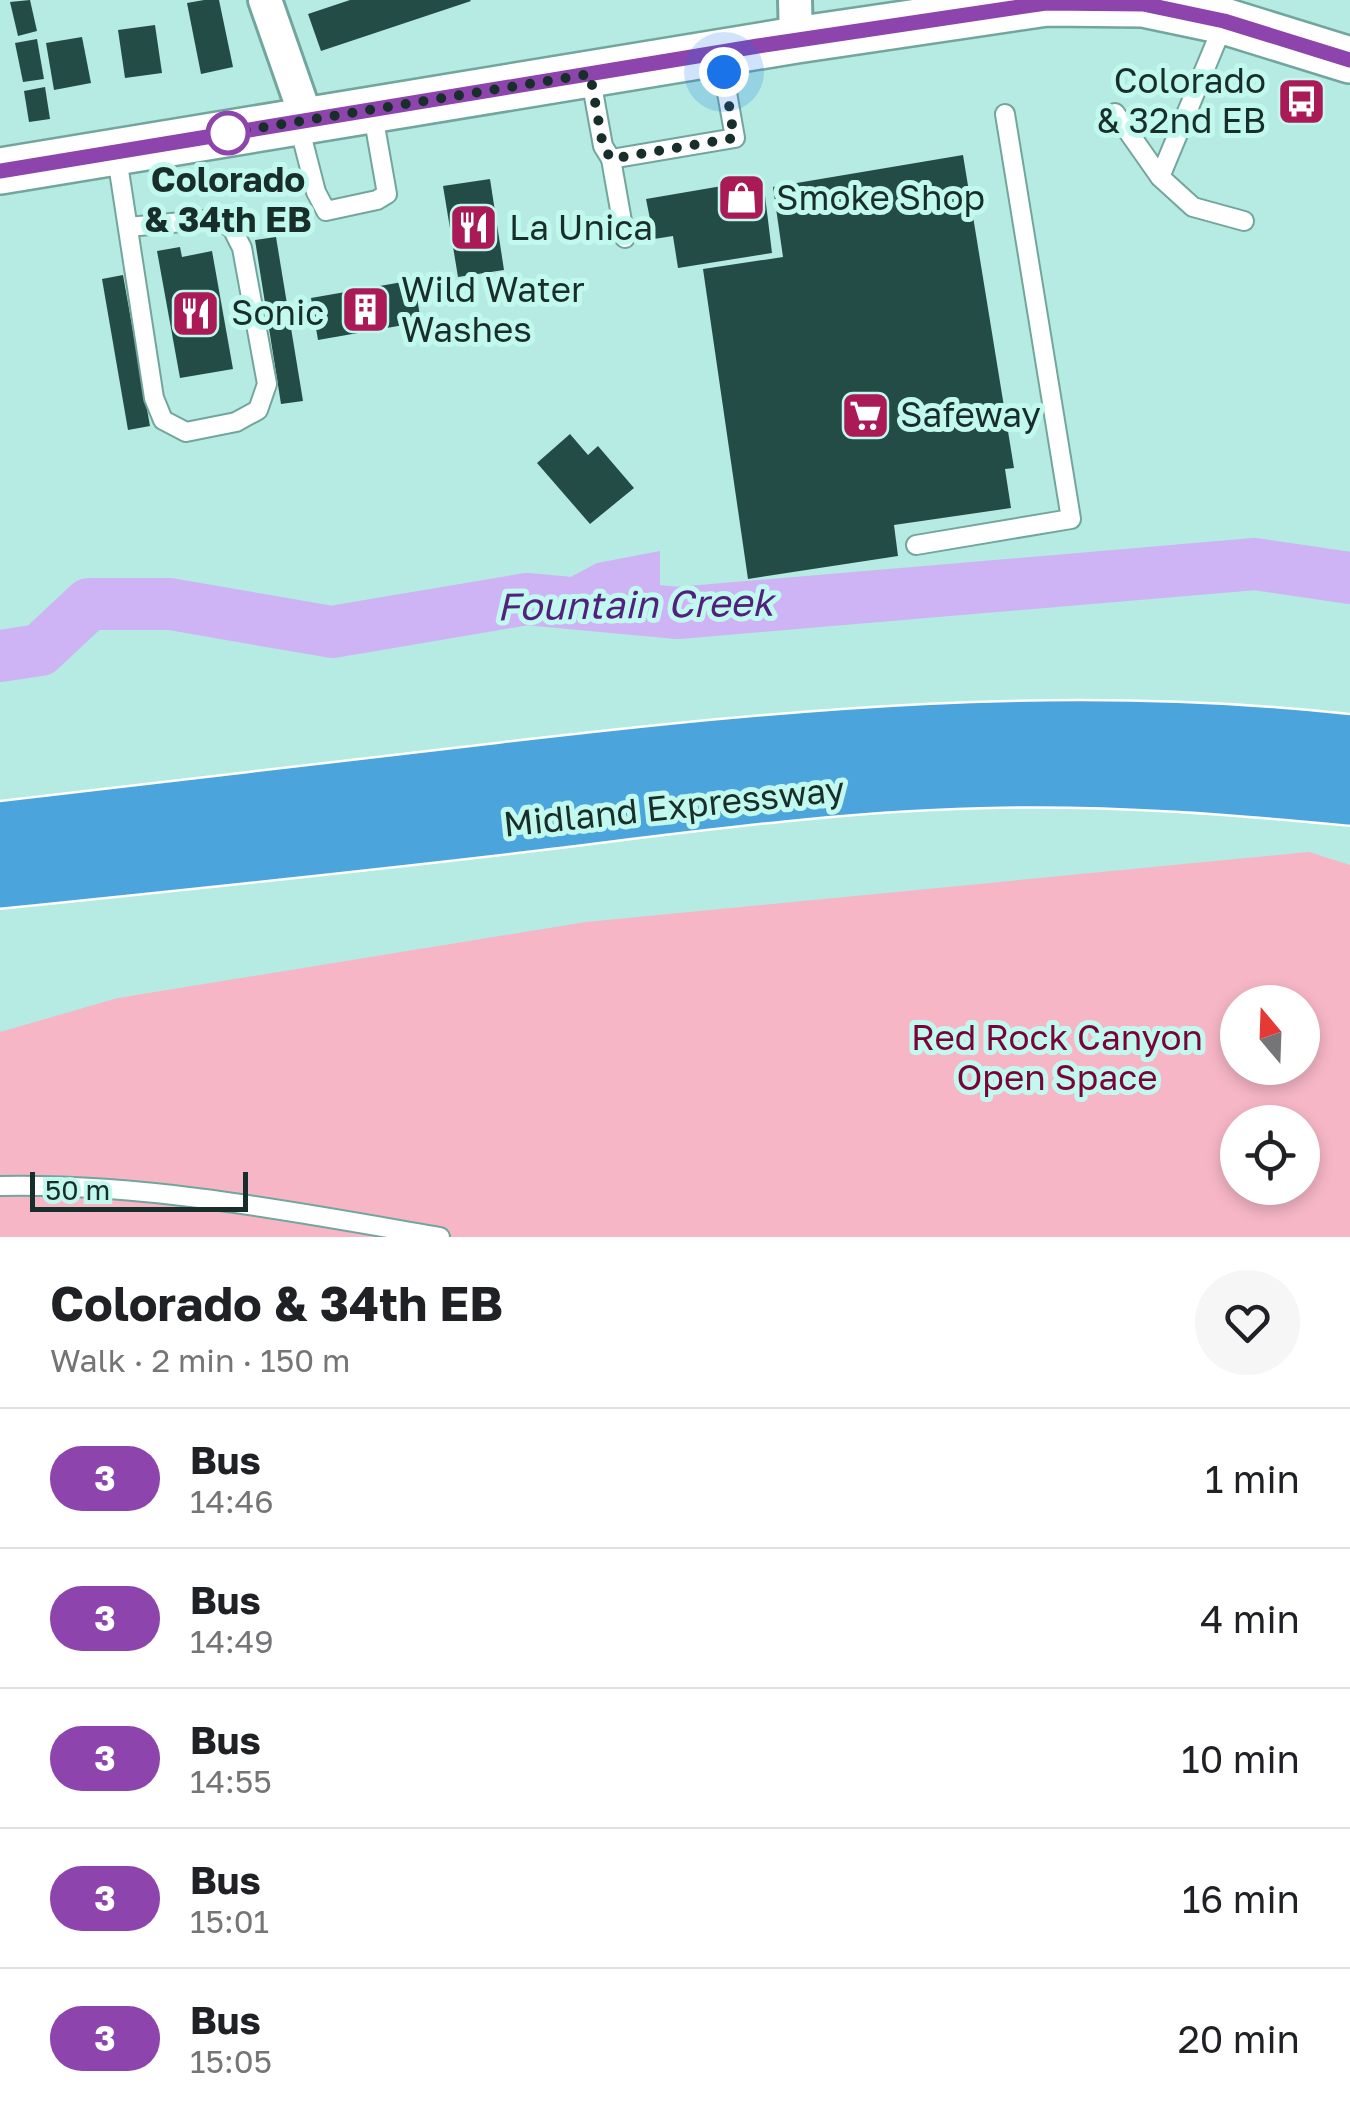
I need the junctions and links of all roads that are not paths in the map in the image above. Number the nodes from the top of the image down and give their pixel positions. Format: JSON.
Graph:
{"nodes":[{"id":1,"x":265,"y":0,"type":"edge"},
{"id":2,"x":1046,"y":1,"type":"edge"},
{"id":3,"x":1143,"y":2,"type":"edge"},
{"id":4,"x":1228,"y":10,"type":"edge"},
{"id":5,"x":795,"y":20,"type":"edge"},
{"id":6,"x":720,"y":52,"type":"junction"},
{"id":7,"x":1350,"y":60,"type":"edge"},
{"id":8,"x":590,"y":74,"type":"junction"},
{"id":9,"x":372,"y":109,"type":"junction"},
{"id":10,"x":1115,"y":113,"type":"dead end"},
{"id":11,"x":1005,"y":114,"type":"dead end"},
{"id":12,"x":302,"y":120,"type":"junction"},
{"id":13,"x":116,"y":151,"type":"junction"},
{"id":14,"x":611,"y":159,"type":"junction"},
{"id":15,"x":0,"y":171,"type":"edge"},
{"id":16,"x":1160,"y":177,"type":"junction"},
{"id":17,"x":1244,"y":221,"type":"dead end"},
{"id":18,"x":128,"y":227,"type":"junction"},
{"id":19,"x":625,"y":238,"type":"dead end"},
{"id":20,"x":916,"y":546,"type":"dead end"},
{"id":21,"x":1350,"y":743,"type":"edge"},
{"id":22,"x":1350,"y":797,"type":"edge"},
{"id":23,"x":0,"y":830,"type":"edge"},
{"id":24,"x":0,"y":880,"type":"edge"},
{"id":25,"x":0,"y":1186,"type":"edge"},
{"id":26,"x":440,"y":1237,"type":"edge"}],
"edges":[{"from":1,"to":12,"type":"street"},
{"from":2,"to":3,"type":"main road"},
{"from":2,"to":5,"type":"main road"},
{"from":3,"to":4,"type":"main road"},
{"from":4,"to":7,"type":"main road"},
{"from":4,"to":16,"type":"lane"},
{"from":5,"to":6,"type":"main road"},
{"from":6,"to":8,"type":"main road"},
{"from":6,"to":14,"type":"lane"},
{"from":8,"to":9,"type":"main road"},
{"from":8,"to":14,"type":"lane"},
{"from":9,"to":12,"type":"main road"},
{"from":9,"to":12,"type":"lane"},
{"from":10,"to":16,"type":"lane"},
{"from":11,"to":20,"type":"lane"},
{"from":12,"to":13,"type":"main road"},
{"from":13,"to":15,"type":"main road"},
{"from":13,"to":18,"type":"lane"},
{"from":14,"to":19,"type":"lane"},
{"from":16,"to":17,"type":"lane"},
{"from":18,"to":18,"type":"lane"},
{"from":21,"to":23,"type":"highway","name":"Midland Expressway"},
{"from":22,"to":24,"type":"highway","name":"Midland Expressway"},
{"from":25,"to":26,"type":"lane"}]}
